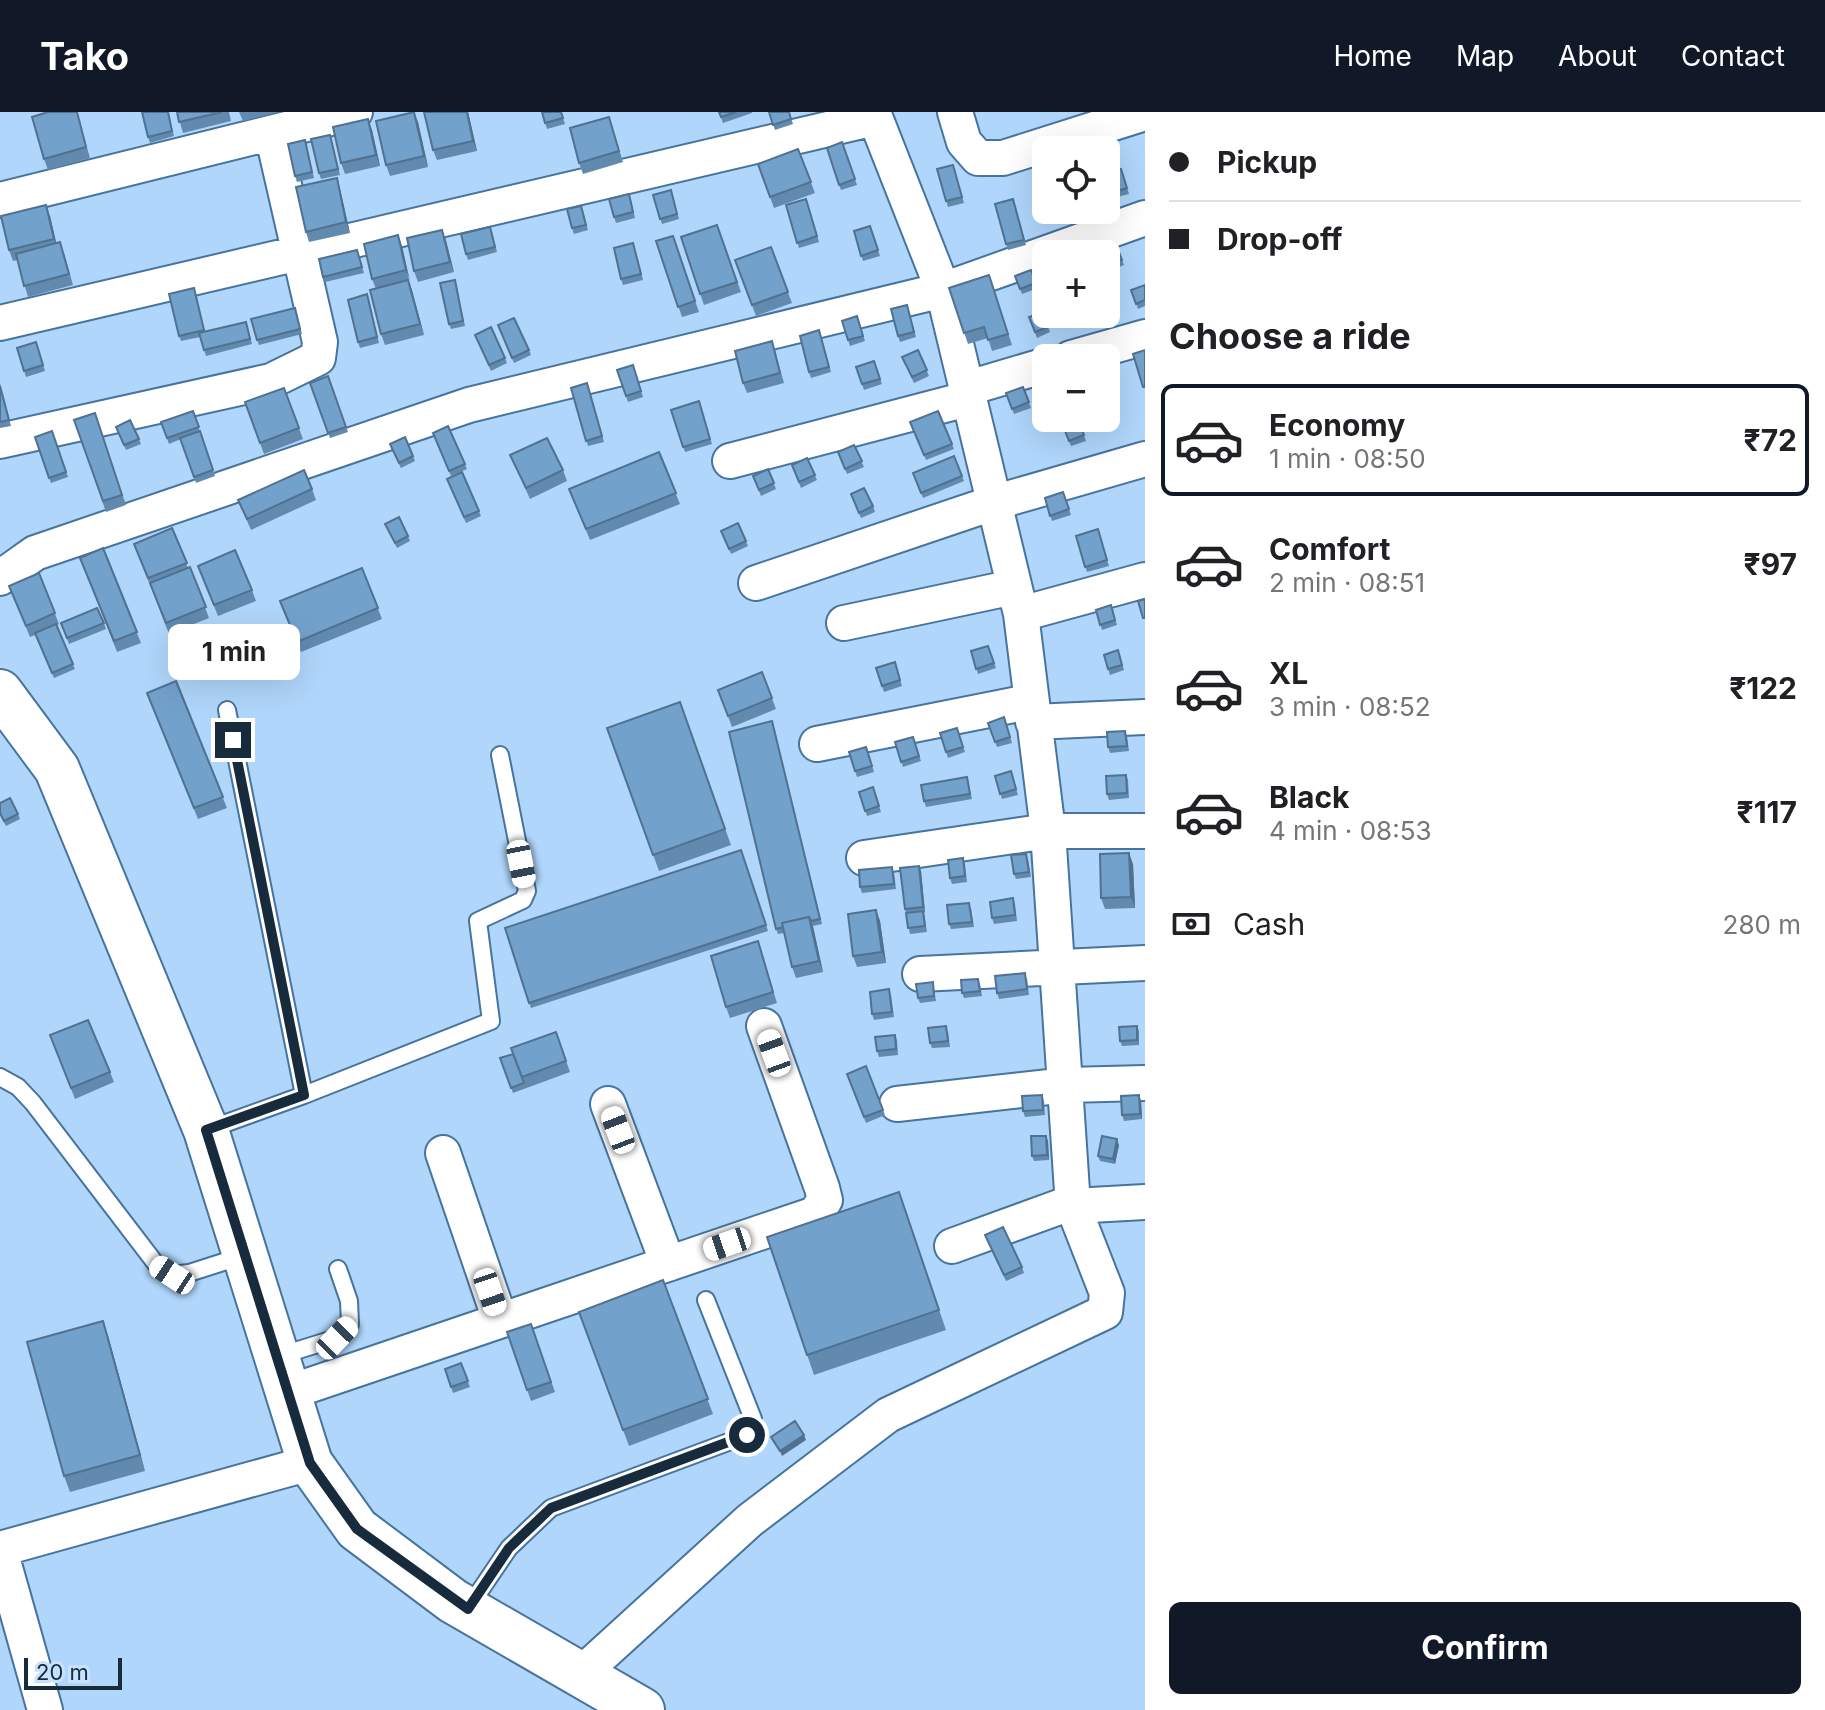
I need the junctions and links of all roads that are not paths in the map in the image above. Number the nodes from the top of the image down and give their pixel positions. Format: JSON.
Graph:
{"nodes":[{"id":1,"x":355,"y":112,"type":"edge"},
{"id":2,"x":955,"y":112,"type":"edge"},
{"id":3,"x":1145,"y":113,"type":"edge"},
{"id":4,"x":874,"y":115,"type":"edge"},
{"id":5,"x":272,"y":133,"type":"junction"},
{"id":6,"x":0,"y":200,"type":"edge"},
{"id":7,"x":1145,"y":218,"type":"edge"},
{"id":8,"x":300,"y":252,"type":"junction"},
{"id":9,"x":943,"y":290,"type":"junction"},
{"id":10,"x":0,"y":323,"type":"edge"},
{"id":11,"x":1145,"y":337,"type":"edge"},
{"id":12,"x":1120,"y":344,"type":"edge"},
{"id":13,"x":1032,"y":370,"type":"edge"},
{"id":14,"x":966,"y":394,"type":"junction"},
{"id":15,"x":0,"y":441,"type":"edge"},
{"id":16,"x":1145,"y":459,"type":"edge"},
{"id":17,"x":730,"y":461,"type":"dead end"},
{"id":18,"x":993,"y":503,"type":"junction"},
{"id":19,"x":0,"y":578,"type":"edge"},
{"id":20,"x":1145,"y":580,"type":"edge"},
{"id":21,"x":756,"y":583,"type":"dead end"},
{"id":22,"x":1017,"y":600,"type":"junction"},
{"id":23,"x":844,"y":623,"type":"dead end"},
{"id":24,"x":0,"y":692,"type":"edge"},
{"id":25,"x":227,"y":710,"type":"dead end"},
{"id":26,"x":1031,"y":712,"type":"junction"},
{"id":27,"x":1145,"y":717,"type":"edge"},
{"id":28,"x":817,"y":744,"type":"dead end"},
{"id":29,"x":500,"y":755,"type":"dead end"},
{"id":30,"x":1048,"y":831,"type":"junction"},
{"id":31,"x":1145,"y":831,"type":"edge"},
{"id":32,"x":864,"y":858,"type":"dead end"},
{"id":33,"x":1145,"y":963,"type":"edge"},
{"id":34,"x":1059,"y":967,"type":"junction"},
{"id":35,"x":920,"y":974,"type":"dead end"},
{"id":36,"x":764,"y":1026,"type":"dead end"},
{"id":37,"x":0,"y":1077,"type":"edge"},
{"id":38,"x":1145,"y":1083,"type":"edge"},
{"id":39,"x":1067,"y":1085,"type":"junction"},
{"id":40,"x":304,"y":1095,"type":"junction"},
{"id":41,"x":608,"y":1104,"type":"dead end"},
{"id":42,"x":897,"y":1104,"type":"dead end"},
{"id":43,"x":206,"y":1130,"type":"junction"},
{"id":44,"x":443,"y":1153,"type":"dead end"},
{"id":45,"x":1145,"y":1202,"type":"edge"},
{"id":46,"x":1073,"y":1204,"type":"junction"},
{"id":47,"x":952,"y":1246,"type":"dead end"},
{"id":48,"x":247,"y":1255,"type":"junction"},
{"id":49,"x":668,"y":1264,"type":"junction"},
{"id":50,"x":338,"y":1269,"type":"dead end"},
{"id":51,"x":706,"y":1300,"type":"dead end"},
{"id":52,"x":500,"y":1320,"type":"junction"},
{"id":53,"x":284,"y":1374,"type":"junction"},
{"id":54,"x":310,"y":1463,"type":"junction"},
{"id":55,"x":0,"y":1549,"type":"edge"},
{"id":56,"x":468,"y":1609,"type":"junction"},
{"id":57,"x":582,"y":1673,"type":"junction"},
{"id":58,"x":45,"y":1710,"type":"edge"},
{"id":59,"x":642,"y":1710,"type":"edge"}],
"edges":[{"from":1,"to":5,"type":"street"},
{"from":2,"to":3,"type":"street"},
{"from":4,"to":8,"type":"street"},
{"from":4,"to":9,"type":"street"},
{"from":5,"to":6,"type":"street"},
{"from":5,"to":8,"type":"street"},
{"from":7,"to":9,"type":"street"},
{"from":8,"to":10,"type":"street"},
{"from":8,"to":15,"type":"street"},
{"from":9,"to":14,"type":"street"},
{"from":9,"to":19,"type":"street"},
{"from":11,"to":12,"type":"street"},
{"from":13,"to":14,"type":"street"},
{"from":14,"to":17,"type":"street"},
{"from":14,"to":18,"type":"street"},
{"from":16,"to":18,"type":"street"},
{"from":18,"to":21,"type":"street"},
{"from":18,"to":22,"type":"street"},
{"from":20,"to":22,"type":"street"},
{"from":22,"to":23,"type":"street"},
{"from":22,"to":26,"type":"street"},
{"from":24,"to":43,"type":"street"},
{"from":25,"to":40,"type":"lane"},
{"from":26,"to":27,"type":"street"},
{"from":26,"to":28,"type":"street"},
{"from":26,"to":30,"type":"street"},
{"from":29,"to":40,"type":"lane"},
{"from":30,"to":31,"type":"street"},
{"from":30,"to":32,"type":"street"},
{"from":30,"to":34,"type":"street"},
{"from":33,"to":34,"type":"street"},
{"from":34,"to":35,"type":"street"},
{"from":34,"to":39,"type":"street"},
{"from":36,"to":49,"type":"street"},
{"from":37,"to":48,"type":"lane"},
{"from":38,"to":39,"type":"street"},
{"from":39,"to":42,"type":"street"},
{"from":39,"to":46,"type":"street"},
{"from":40,"to":43,"type":"lane"},
{"from":41,"to":49,"type":"street"},
{"from":43,"to":48,"type":"street"},
{"from":44,"to":52,"type":"street"},
{"from":45,"to":46,"type":"street"},
{"from":46,"to":47,"type":"street"},
{"from":46,"to":57,"type":"street"},
{"from":48,"to":53,"type":"street"},
{"from":49,"to":52,"type":"street"},
{"from":50,"to":53,"type":"lane"},
{"from":51,"to":56,"type":"lane"},
{"from":52,"to":53,"type":"street"},
{"from":53,"to":54,"type":"street"},
{"from":54,"to":55,"type":"street"},
{"from":54,"to":56,"type":"street"},
{"from":55,"to":58,"type":"street"},
{"from":56,"to":57,"type":"street"},
{"from":57,"to":59,"type":"street"}]}
